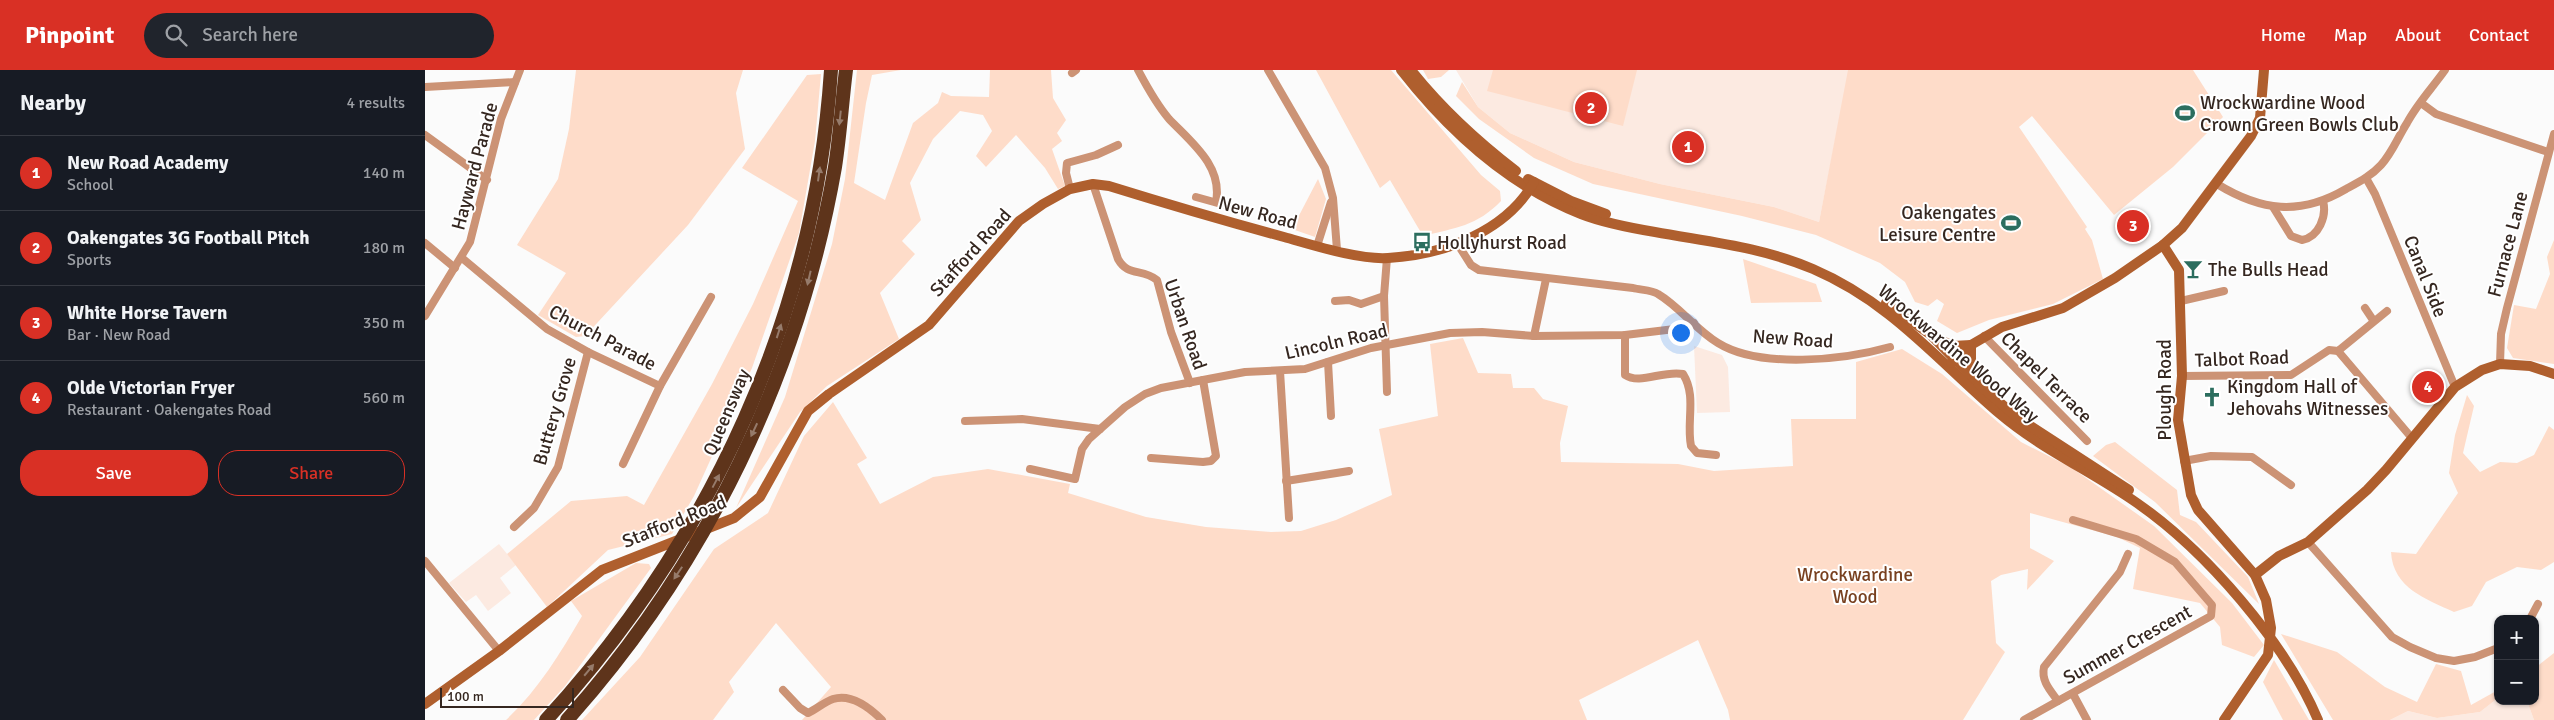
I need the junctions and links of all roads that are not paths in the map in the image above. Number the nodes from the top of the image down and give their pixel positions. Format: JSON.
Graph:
{"nodes":[{"id":1,"x":520,"y":70,"type":"edge"},
{"id":2,"x":831,"y":70,"type":"edge"},
{"id":3,"x":846,"y":70,"type":"edge"},
{"id":4,"x":1138,"y":70,"type":"edge"},
{"id":5,"x":1268,"y":70,"type":"edge"},
{"id":6,"x":1401,"y":70,"type":"edge"},
{"id":7,"x":1411,"y":70,"type":"edge"},
{"id":8,"x":2264,"y":70,"type":"edge"},
{"id":9,"x":2445,"y":70,"type":"edge"},
{"id":10,"x":515,"y":82,"type":"junction"},
{"id":11,"x":425,"y":87,"type":"edge"},
{"id":12,"x":2421,"y":103,"type":"junction"},
{"id":13,"x":2554,"y":134,"type":"edge"},
{"id":14,"x":425,"y":135,"type":"edge"},
{"id":15,"x":1118,"y":145,"type":"dead end"},
{"id":16,"x":2548,"y":152,"type":"junction"},
{"id":17,"x":2368,"y":177,"type":"junction"},
{"id":18,"x":487,"y":180,"type":"junction"},
{"id":19,"x":1093,"y":184,"type":"junction"},
{"id":20,"x":2217,"y":184,"type":"junction"},
{"id":21,"x":1532,"y":185,"type":"junction"},
{"id":22,"x":1070,"y":189,"type":"junction"},
{"id":23,"x":1197,"y":197,"type":"dead end"},
{"id":24,"x":1054,"y":198,"type":"joint"},
{"id":25,"x":1333,"y":198,"type":"junction"},
{"id":26,"x":2323,"y":201,"type":"junction"},
{"id":27,"x":1216,"y":202,"type":"junction"},
{"id":28,"x":1232,"y":207,"type":"dead end"},
{"id":29,"x":2273,"y":207,"type":"junction"},
{"id":30,"x":425,"y":243,"type":"edge"},
{"id":31,"x":1457,"y":243,"type":"junction"},
{"id":32,"x":2163,"y":245,"type":"junction"},
{"id":33,"x":1317,"y":246,"type":"junction"},
{"id":34,"x":1337,"y":250,"type":"junction"},
{"id":35,"x":462,"y":258,"type":"junction"},
{"id":36,"x":1387,"y":258,"type":"junction"},
{"id":37,"x":455,"y":268,"type":"junction"},
{"id":38,"x":1547,"y":279,"type":"junction"},
{"id":39,"x":2224,"y":291,"type":"dead end"},
{"id":40,"x":1384,"y":296,"type":"junction"},
{"id":41,"x":711,"y":297,"type":"dead end"},
{"id":42,"x":2181,"y":300,"type":"junction"},
{"id":43,"x":1335,"y":301,"type":"dead end"},
{"id":44,"x":2365,"y":308,"type":"dead end"},
{"id":45,"x":2387,"y":310,"type":"dead end"},
{"id":46,"x":425,"y":316,"type":"edge"},
{"id":47,"x":2373,"y":320,"type":"junction"},
{"id":48,"x":1694,"y":323,"type":"junction"},
{"id":49,"x":1625,"y":334,"type":"junction"},
{"id":50,"x":1931,"y":335,"type":"junction"},
{"id":51,"x":1534,"y":336,"type":"junction"},
{"id":52,"x":1984,"y":336,"type":"junction"},
{"id":53,"x":1971,"y":345,"type":"junction"},
{"id":54,"x":1387,"y":346,"type":"junction"},
{"id":55,"x":1890,"y":347,"type":"dead end"},
{"id":56,"x":2339,"y":351,"type":"junction"},
{"id":57,"x":588,"y":352,"type":"junction"},
{"id":58,"x":1328,"y":362,"type":"junction"},
{"id":59,"x":1951,"y":363,"type":"junction"},
{"id":60,"x":2500,"y":364,"type":"junction"},
{"id":61,"x":1280,"y":371,"type":"junction"},
{"id":62,"x":2554,"y":374,"type":"edge"},
{"id":63,"x":2182,"y":376,"type":"junction"},
{"id":64,"x":1203,"y":380,"type":"junction"},
{"id":65,"x":1976,"y":382,"type":"junction"},
{"id":66,"x":1190,"y":383,"type":"junction"},
{"id":67,"x":660,"y":386,"type":"junction"},
{"id":68,"x":2455,"y":386,"type":"junction"},
{"id":69,"x":1387,"y":392,"type":"dead end"},
{"id":70,"x":974,"y":411,"type":"dead end"},
{"id":71,"x":1331,"y":416,"type":"dead end"},
{"id":72,"x":974,"y":420,"type":"junction"},
{"id":73,"x":965,"y":421,"type":"dead end"},
{"id":74,"x":1099,"y":429,"type":"junction"},
{"id":75,"x":2411,"y":437,"type":"junction"},
{"id":76,"x":2087,"y":440,"type":"dead end"},
{"id":77,"x":1716,"y":454,"type":"dead end"},
{"id":78,"x":1151,"y":458,"type":"dead end"},
{"id":79,"x":2184,"y":461,"type":"junction"},
{"id":80,"x":623,"y":464,"type":"dead end"},
{"id":81,"x":1030,"y":469,"type":"dead end"},
{"id":82,"x":1349,"y":471,"type":"dead end"},
{"id":83,"x":1286,"y":481,"type":"junction"},
{"id":84,"x":2291,"y":485,"type":"dead end"},
{"id":85,"x":1289,"y":518,"type":"dead end"},
{"id":86,"x":2073,"y":520,"type":"dead end"},
{"id":87,"x":514,"y":527,"type":"dead end"},
{"id":88,"x":2308,"y":542,"type":"junction"},
{"id":89,"x":2128,"y":554,"type":"dead end"},
{"id":90,"x":425,"y":561,"type":"edge"},
{"id":91,"x":2255,"y":575,"type":"junction"},
{"id":92,"x":2538,"y":604,"type":"dead end"},
{"id":93,"x":2532,"y":615,"type":"edge"},
{"id":94,"x":2263,"y":624,"type":"junction"},
{"id":95,"x":2279,"y":646,"type":"junction"},
{"id":96,"x":2494,"y":650,"type":"edge"},
{"id":97,"x":499,"y":651,"type":"junction"},
{"id":98,"x":783,"y":690,"type":"dead end"},
{"id":99,"x":2073,"y":694,"type":"junction"},
{"id":100,"x":2058,"y":701,"type":"junction"},
{"id":101,"x":425,"y":704,"type":"edge"},
{"id":102,"x":546,"y":720,"type":"edge"},
{"id":103,"x":567,"y":720,"type":"edge"},
{"id":104,"x":882,"y":720,"type":"edge"},
{"id":105,"x":2024,"y":720,"type":"edge"},
{"id":106,"x":2087,"y":720,"type":"edge"},
{"id":107,"x":2224,"y":720,"type":"edge"},
{"id":108,"x":2318,"y":720,"type":"edge"},
{"id":109,"x":2326,"y":720,"type":"edge"}],
"edges":[{"from":1,"to":10,"type":"street","name":"Hayward Parade"},
{"from":102,"to":2,"type":"highway","name":"Queensway","one_way":true},
{"from":3,"to":103,"type":"highway","name":"Queensway","one_way":true},
{"from":4,"to":27,"type":"street"},
{"from":5,"to":25,"type":"street"},
{"from":6,"to":21,"type":"street","name":"Wrockwardine Wood Way"},
{"from":7,"to":21,"type":"street","name":"Wrockwardine Wood Way"},
{"from":8,"to":20,"type":"street"},
{"from":9,"to":12,"type":"street"},
{"from":10,"to":11,"type":"street"},
{"from":10,"to":18,"type":"street","name":"Hayward Parade"},
{"from":12,"to":16,"type":"street"},
{"from":12,"to":17,"type":"street"},
{"from":13,"to":16,"type":"street","name":"Furnace Lane"},
{"from":14,"to":18,"type":"street"},
{"from":15,"to":22,"type":"street"},
{"from":16,"to":60,"type":"street","name":"Furnace Lane"},
{"from":17,"to":26,"type":"street"},
{"from":17,"to":68,"type":"street","name":"Canal Side"},
{"from":18,"to":35,"type":"street","name":"Hayward Parade"},
{"from":19,"to":22,"type":"street","name":"New Road"},
{"from":19,"to":33,"type":"street","name":"New Road"},
{"from":19,"to":66,"type":"street","name":"Urban Road"},
{"from":20,"to":29,"type":"street"},
{"from":20,"to":32,"type":"street"},
{"from":21,"to":31,"type":"street","name":"New Road"},
{"from":21,"to":50,"type":"street","name":"Wrockwardine Wood Way"},
{"from":21,"to":59,"type":"street","name":"Wrockwardine Wood Way"},
{"from":22,"to":24,"type":"street","name":"New Road"},
{"from":23,"to":27,"type":"street"},
{"from":24,"to":97,"type":"street","name":"Stafford Road"},
{"from":25,"to":33,"type":"street"},
{"from":25,"to":34,"type":"street"},
{"from":26,"to":29,"type":"street"},
{"from":26,"to":29,"type":"street"},
{"from":27,"to":28,"type":"street"},
{"from":30,"to":37,"type":"street"},
{"from":31,"to":36,"type":"street","name":"New Road"},
{"from":31,"to":38,"type":"street","name":"New Road"},
{"from":32,"to":42,"type":"street","name":"Plough Road"},
{"from":32,"to":52,"type":"street"},
{"from":33,"to":34,"type":"street","name":"New Road"},
{"from":34,"to":36,"type":"street","name":"New Road"},
{"from":35,"to":37,"type":"street","name":"Hayward Parade"},
{"from":35,"to":57,"type":"street","name":"Church Parade"},
{"from":36,"to":40,"type":"street"},
{"from":37,"to":46,"type":"street"},
{"from":38,"to":48,"type":"street","name":"New Road"},
{"from":38,"to":51,"type":"street"},
{"from":39,"to":42,"type":"street"},
{"from":40,"to":43,"type":"street"},
{"from":40,"to":54,"type":"street"},
{"from":41,"to":67,"type":"street"},
{"from":42,"to":63,"type":"street","name":"Plough Road"},
{"from":44,"to":47,"type":"street"},
{"from":45,"to":47,"type":"street","name":"Talbot Road"},
{"from":47,"to":56,"type":"street","name":"Talbot Road"},
{"from":48,"to":49,"type":"street","name":"Lincoln Road"},
{"from":48,"to":55,"type":"street","name":"New Road"},
{"from":49,"to":51,"type":"street","name":"Lincoln Road"},
{"from":49,"to":77,"type":"street"},
{"from":50,"to":53,"type":"street"},
{"from":50,"to":59,"type":"street","name":"Wrockwardine Wood Way"},
{"from":51,"to":54,"type":"street","name":"Lincoln Road"},
{"from":52,"to":53,"type":"street"},
{"from":52,"to":76,"type":"street","name":"Chapel Terrace"},
{"from":53,"to":59,"type":"street"},
{"from":53,"to":65,"type":"street"},
{"from":54,"to":58,"type":"street","name":"Lincoln Road"},
{"from":54,"to":69,"type":"street"},
{"from":56,"to":63,"type":"street","name":"Talbot Road"},
{"from":56,"to":75,"type":"street"},
{"from":57,"to":67,"type":"street","name":"Church Parade"},
{"from":57,"to":87,"type":"street","name":"Buttery Grove"},
{"from":58,"to":61,"type":"street","name":"Lincoln Road"},
{"from":58,"to":71,"type":"street"},
{"from":59,"to":65,"type":"street","name":"Wrockwardine Wood Way"},
{"from":59,"to":94,"type":"street","name":"Wrockwardine Wood Way"},
{"from":60,"to":62,"type":"street"},
{"from":60,"to":68,"type":"street"},
{"from":61,"to":64,"type":"street","name":"Lincoln Road"},
{"from":61,"to":83,"type":"street"},
{"from":63,"to":79,"type":"street","name":"Plough Road"},
{"from":64,"to":66,"type":"street","name":"Lincoln Road"},
{"from":64,"to":78,"type":"street"},
{"from":65,"to":94,"type":"street","name":"Wrockwardine Wood Way"},
{"from":66,"to":74,"type":"street","name":"Lincoln Road"},
{"from":67,"to":80,"type":"street"},
{"from":68,"to":75,"type":"street"},
{"from":70,"to":72,"type":"street"},
{"from":72,"to":73,"type":"street"},
{"from":72,"to":74,"type":"street"},
{"from":74,"to":81,"type":"street","name":"Lincoln Road"},
{"from":75,"to":88,"type":"street"},
{"from":79,"to":84,"type":"street"},
{"from":79,"to":91,"type":"street","name":"Plough Road"},
{"from":82,"to":83,"type":"street"},
{"from":83,"to":85,"type":"street"},
{"from":86,"to":99,"type":"street","name":"Summer Crescent"},
{"from":88,"to":91,"type":"street"},
{"from":88,"to":96,"type":"street"},
{"from":89,"to":100,"type":"street","name":"Summer Crescent"},
{"from":90,"to":97,"type":"street"},
{"from":91,"to":107,"type":"street","name":"Plough Road"},
{"from":92,"to":93,"type":"street"},
{"from":94,"to":95,"type":"street","name":"Wrockwardine Wood Way"},
{"from":95,"to":108,"type":"street","name":"Wrockwardine Wood Way"},
{"from":95,"to":109,"type":"street","name":"Wrockwardine Wood Way"},
{"from":97,"to":101,"type":"street","name":"Stafford Road"},
{"from":98,"to":104,"type":"street"},
{"from":99,"to":100,"type":"street","name":"Summer Crescent"},
{"from":99,"to":106,"type":"street"},
{"from":100,"to":105,"type":"street","name":"Summer Crescent"}]}
